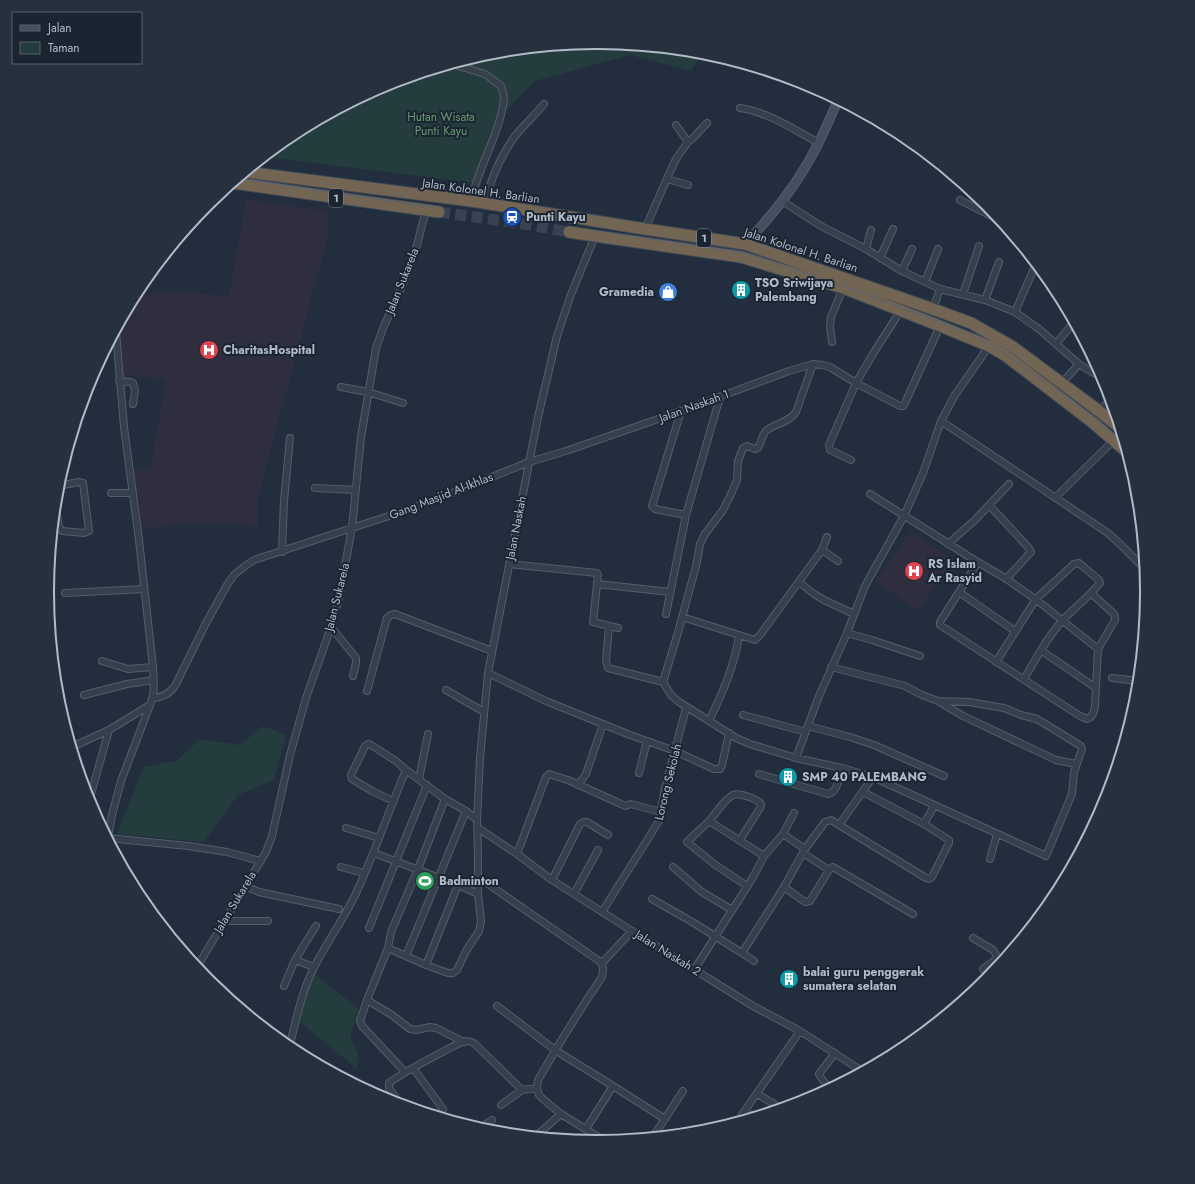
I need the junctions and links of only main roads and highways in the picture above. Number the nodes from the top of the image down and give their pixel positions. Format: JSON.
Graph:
{"nodes":[{"id":1,"x":253,"y":173,"type":"edge"},
{"id":2,"x":239,"y":184,"type":"edge"},
{"id":3,"x":439,"y":212,"type":"tunnel mouth"},
{"id":4,"x":569,"y":232,"type":"tunnel mouth"},
{"id":5,"x":1114,"y":423,"type":"edge"},
{"id":6,"x":1121,"y":446,"type":"edge"}],
"edges":[{"from":1,"to":5,"type":"highway","name":"Jalan Kolonel H. Barlian","number":"1"},
{"from":2,"to":3,"type":"highway","number":"1"},
{"from":4,"to":6,"type":"highway","number":"1"}]}
